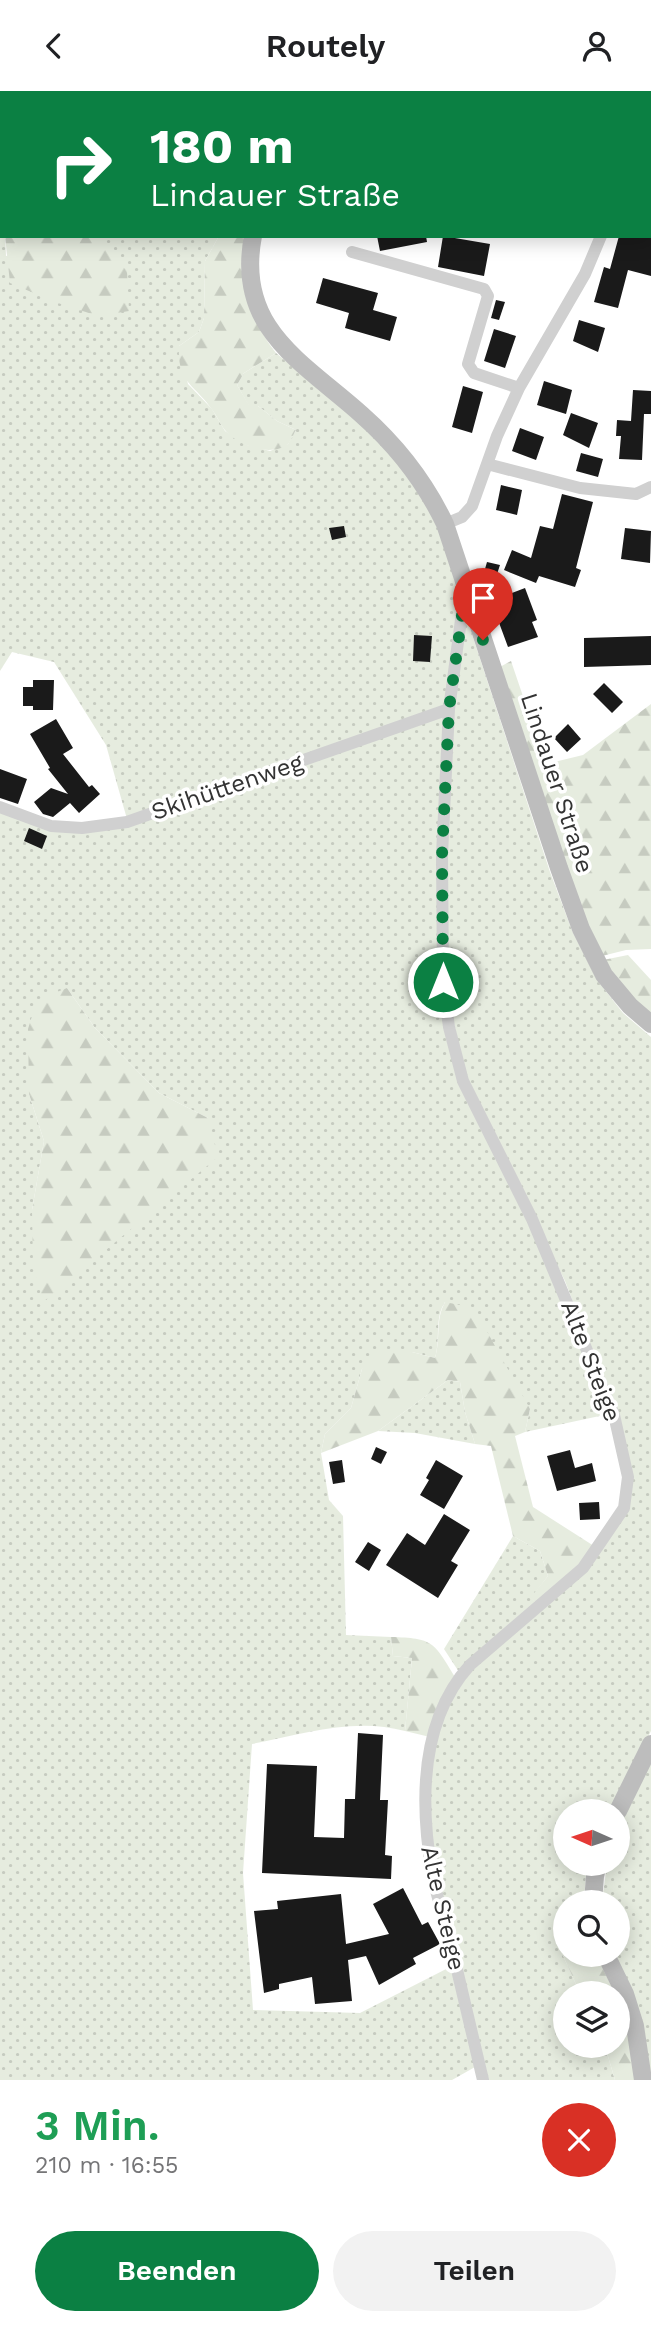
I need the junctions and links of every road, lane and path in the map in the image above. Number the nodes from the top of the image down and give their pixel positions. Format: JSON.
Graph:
{"nodes":[{"id":1,"x":253,"y":238,"type":"edge"},
{"id":2,"x":600,"y":238,"type":"edge"},
{"id":3,"x":352,"y":252,"type":"dead end"},
{"id":4,"x":519,"y":388,"type":"junction"},
{"id":5,"x":487,"y":464,"type":"junction"},
{"id":6,"x":651,"y":487,"type":"edge"},
{"id":7,"x":445,"y":524,"type":"junction"},
{"id":8,"x":466,"y":586,"type":"junction"},
{"id":9,"x":449,"y":709,"type":"junction"},
{"id":10,"x":0,"y":807,"type":"edge"},
{"id":11,"x":651,"y":1024,"type":"edge"},
{"id":12,"x":651,"y":1744,"type":"edge"},
{"id":13,"x":624,"y":1799,"type":"edge"},
{"id":14,"x":612,"y":1967,"type":"edge"},
{"id":15,"x":483,"y":2080,"type":"edge"},
{"id":16,"x":643,"y":2080,"type":"edge"}],
"edges":[{"from":1,"to":7,"type":"main road","name":"Lindauer Straße"},
{"from":2,"to":4,"type":"street"},
{"from":3,"to":4,"type":"street"},
{"from":4,"to":5,"type":"street"},
{"from":5,"to":6,"type":"street"},
{"from":5,"to":7,"type":"street"},
{"from":7,"to":8,"type":"main road","name":"Lindauer Straße"},
{"from":8,"to":9,"type":"street","name":"Alte Steige"},
{"from":8,"to":11,"type":"main road","name":"Lindauer Straße"},
{"from":9,"to":10,"type":"street","name":"Skihüttenweg"},
{"from":9,"to":15,"type":"street","name":"Alte Steige"},
{"from":12,"to":13,"type":"main road"},
{"from":14,"to":16,"type":"main road"}]}
